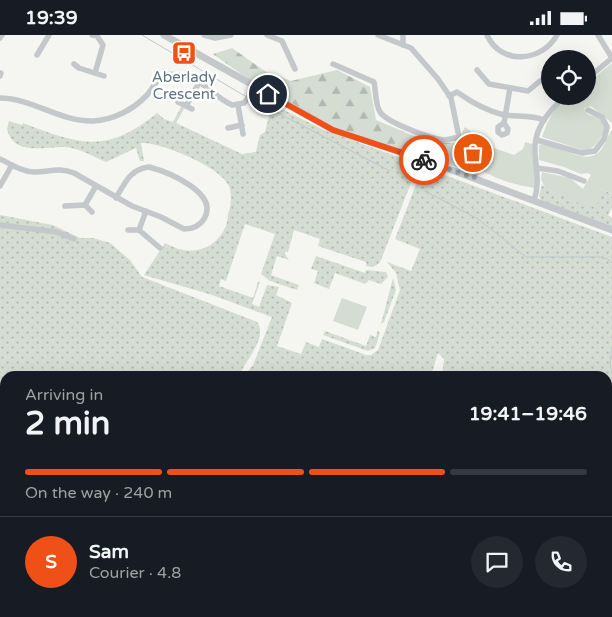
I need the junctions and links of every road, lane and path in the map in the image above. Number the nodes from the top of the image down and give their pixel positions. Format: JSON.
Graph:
{"nodes":[{"id":1,"x":49,"y":35,"type":"edge"},
{"id":2,"x":96,"y":35,"type":"edge"},
{"id":3,"x":166,"y":35,"type":"edge"},
{"id":4,"x":204,"y":35,"type":"edge"},
{"id":5,"x":231,"y":35,"type":"edge"},
{"id":6,"x":266,"y":35,"type":"edge"},
{"id":7,"x":378,"y":35,"type":"edge"},
{"id":8,"x":403,"y":35,"type":"edge"},
{"id":9,"x":487,"y":35,"type":"edge"},
{"id":10,"x":557,"y":35,"type":"edge"},
{"id":11,"x":598,"y":35,"type":"edge"},
{"id":12,"x":403,"y":45,"type":"junction"},
{"id":13,"x":37,"y":55,"type":"dead end"},
{"id":14,"x":612,"y":58,"type":"edge"},
{"id":15,"x":74,"y":64,"type":"dead end"},
{"id":16,"x":333,"y":65,"type":"dead end"},
{"id":17,"x":295,"y":69,"type":"dead end"},
{"id":18,"x":477,"y":71,"type":"dead end"},
{"id":19,"x":596,"y":71,"type":"edge"},
{"id":20,"x":95,"y":73,"type":"junction"},
{"id":21,"x":104,"y":76,"type":"dead end"},
{"id":22,"x":200,"y":81,"type":"junction"},
{"id":23,"x":540,"y":81,"type":"dead end"},
{"id":24,"x":256,"y":87,"type":"junction"},
{"id":25,"x":510,"y":88,"type":"junction"},
{"id":26,"x":449,"y":96,"type":"junction"},
{"id":27,"x":0,"y":98,"type":"edge"},
{"id":28,"x":178,"y":102,"type":"dead end"},
{"id":29,"x":238,"y":105,"type":"junction"},
{"id":30,"x":555,"y":105,"type":"edge"},
{"id":31,"x":186,"y":106,"type":"junction"},
{"id":32,"x":192,"y":109,"type":"dead end"},
{"id":33,"x":588,"y":110,"type":"dead end"},
{"id":34,"x":505,"y":115,"type":"junction"},
{"id":35,"x":544,"y":120,"type":"junction"},
{"id":36,"x":504,"y":123,"type":"dead end"},
{"id":37,"x":242,"y":125,"type":"junction"},
{"id":38,"x":228,"y":127,"type":"dead end"},
{"id":39,"x":610,"y":127,"type":"edge"},
{"id":40,"x":243,"y":134,"type":"dead end"},
{"id":41,"x":459,"y":137,"type":"junction"},
{"id":42,"x":537,"y":140,"type":"junction"},
{"id":43,"x":0,"y":159,"type":"edge"},
{"id":44,"x":12,"y":165,"type":"junction"},
{"id":45,"x":537,"y":169,"type":"junction"},
{"id":46,"x":474,"y":178,"type":"junction"},
{"id":47,"x":584,"y":181,"type":"dead end"},
{"id":48,"x":96,"y":185,"type":"junction"},
{"id":49,"x":0,"y":186,"type":"edge"},
{"id":50,"x":116,"y":198,"type":"junction"},
{"id":51,"x":534,"y":200,"type":"junction"},
{"id":52,"x":84,"y":205,"type":"junction"},
{"id":53,"x":65,"y":206,"type":"dead end"},
{"id":54,"x":146,"y":211,"type":"junction"},
{"id":55,"x":92,"y":212,"type":"dead end"},
{"id":56,"x":0,"y":225,"type":"edge"},
{"id":57,"x":612,"y":229,"type":"edge"},
{"id":58,"x":128,"y":230,"type":"dead end"},
{"id":59,"x":139,"y":230,"type":"junction"},
{"id":60,"x":74,"y":239,"type":"dead end"},
{"id":61,"x":160,"y":248,"type":"dead end"}],
"edges":[{"from":1,"to":13,"type":"street"},
{"from":2,"to":20,"type":"street"},
{"from":3,"to":24,"type":"street"},
{"from":4,"to":5,"type":"street"},
{"from":6,"to":17,"type":"street"},
{"from":7,"to":12,"type":"street"},
{"from":8,"to":12,"type":"street"},
{"from":9,"to":10,"type":"street"},
{"from":11,"to":14,"type":"street"},
{"from":12,"to":26,"type":"street"},
{"from":14,"to":19,"type":"street"},
{"from":15,"to":20,"type":"street"},
{"from":16,"to":41,"type":"street"},
{"from":18,"to":25,"type":"street"},
{"from":20,"to":21,"type":"street"},
{"from":22,"to":27,"type":"street"},
{"from":22,"to":29,"type":"street"},
{"from":22,"to":31,"type":"street"},
{"from":23,"to":25,"type":"street"},
{"from":24,"to":29,"type":"street"},
{"from":24,"to":46,"type":"street"},
{"from":25,"to":34,"type":"street"},
{"from":26,"to":34,"type":"street"},
{"from":26,"to":41,"type":"street"},
{"from":28,"to":31,"type":"street"},
{"from":29,"to":37,"type":"street"},
{"from":30,"to":35,"type":"street"},
{"from":31,"to":32,"type":"street"},
{"from":33,"to":39,"type":"street"},
{"from":34,"to":35,"type":"street"},
{"from":34,"to":36,"type":"street"},
{"from":35,"to":42,"type":"street"},
{"from":37,"to":38,"type":"street"},
{"from":37,"to":40,"type":"street"},
{"from":39,"to":42,"type":"street"},
{"from":41,"to":46,"type":"street"},
{"from":42,"to":45,"type":"street"},
{"from":43,"to":44,"type":"street"},
{"from":44,"to":48,"type":"street"},
{"from":44,"to":49,"type":"street"},
{"from":45,"to":47,"type":"street"},
{"from":45,"to":51,"type":"street"},
{"from":46,"to":51,"type":"street"},
{"from":48,"to":50,"type":"street"},
{"from":48,"to":52,"type":"street"},
{"from":50,"to":54,"type":"street"},
{"from":50,"to":54,"type":"street"},
{"from":51,"to":57,"type":"street"},
{"from":52,"to":53,"type":"street"},
{"from":52,"to":55,"type":"street"},
{"from":54,"to":59,"type":"street"},
{"from":56,"to":60,"type":"street"},
{"from":58,"to":59,"type":"street"},
{"from":59,"to":61,"type":"street"}]}
